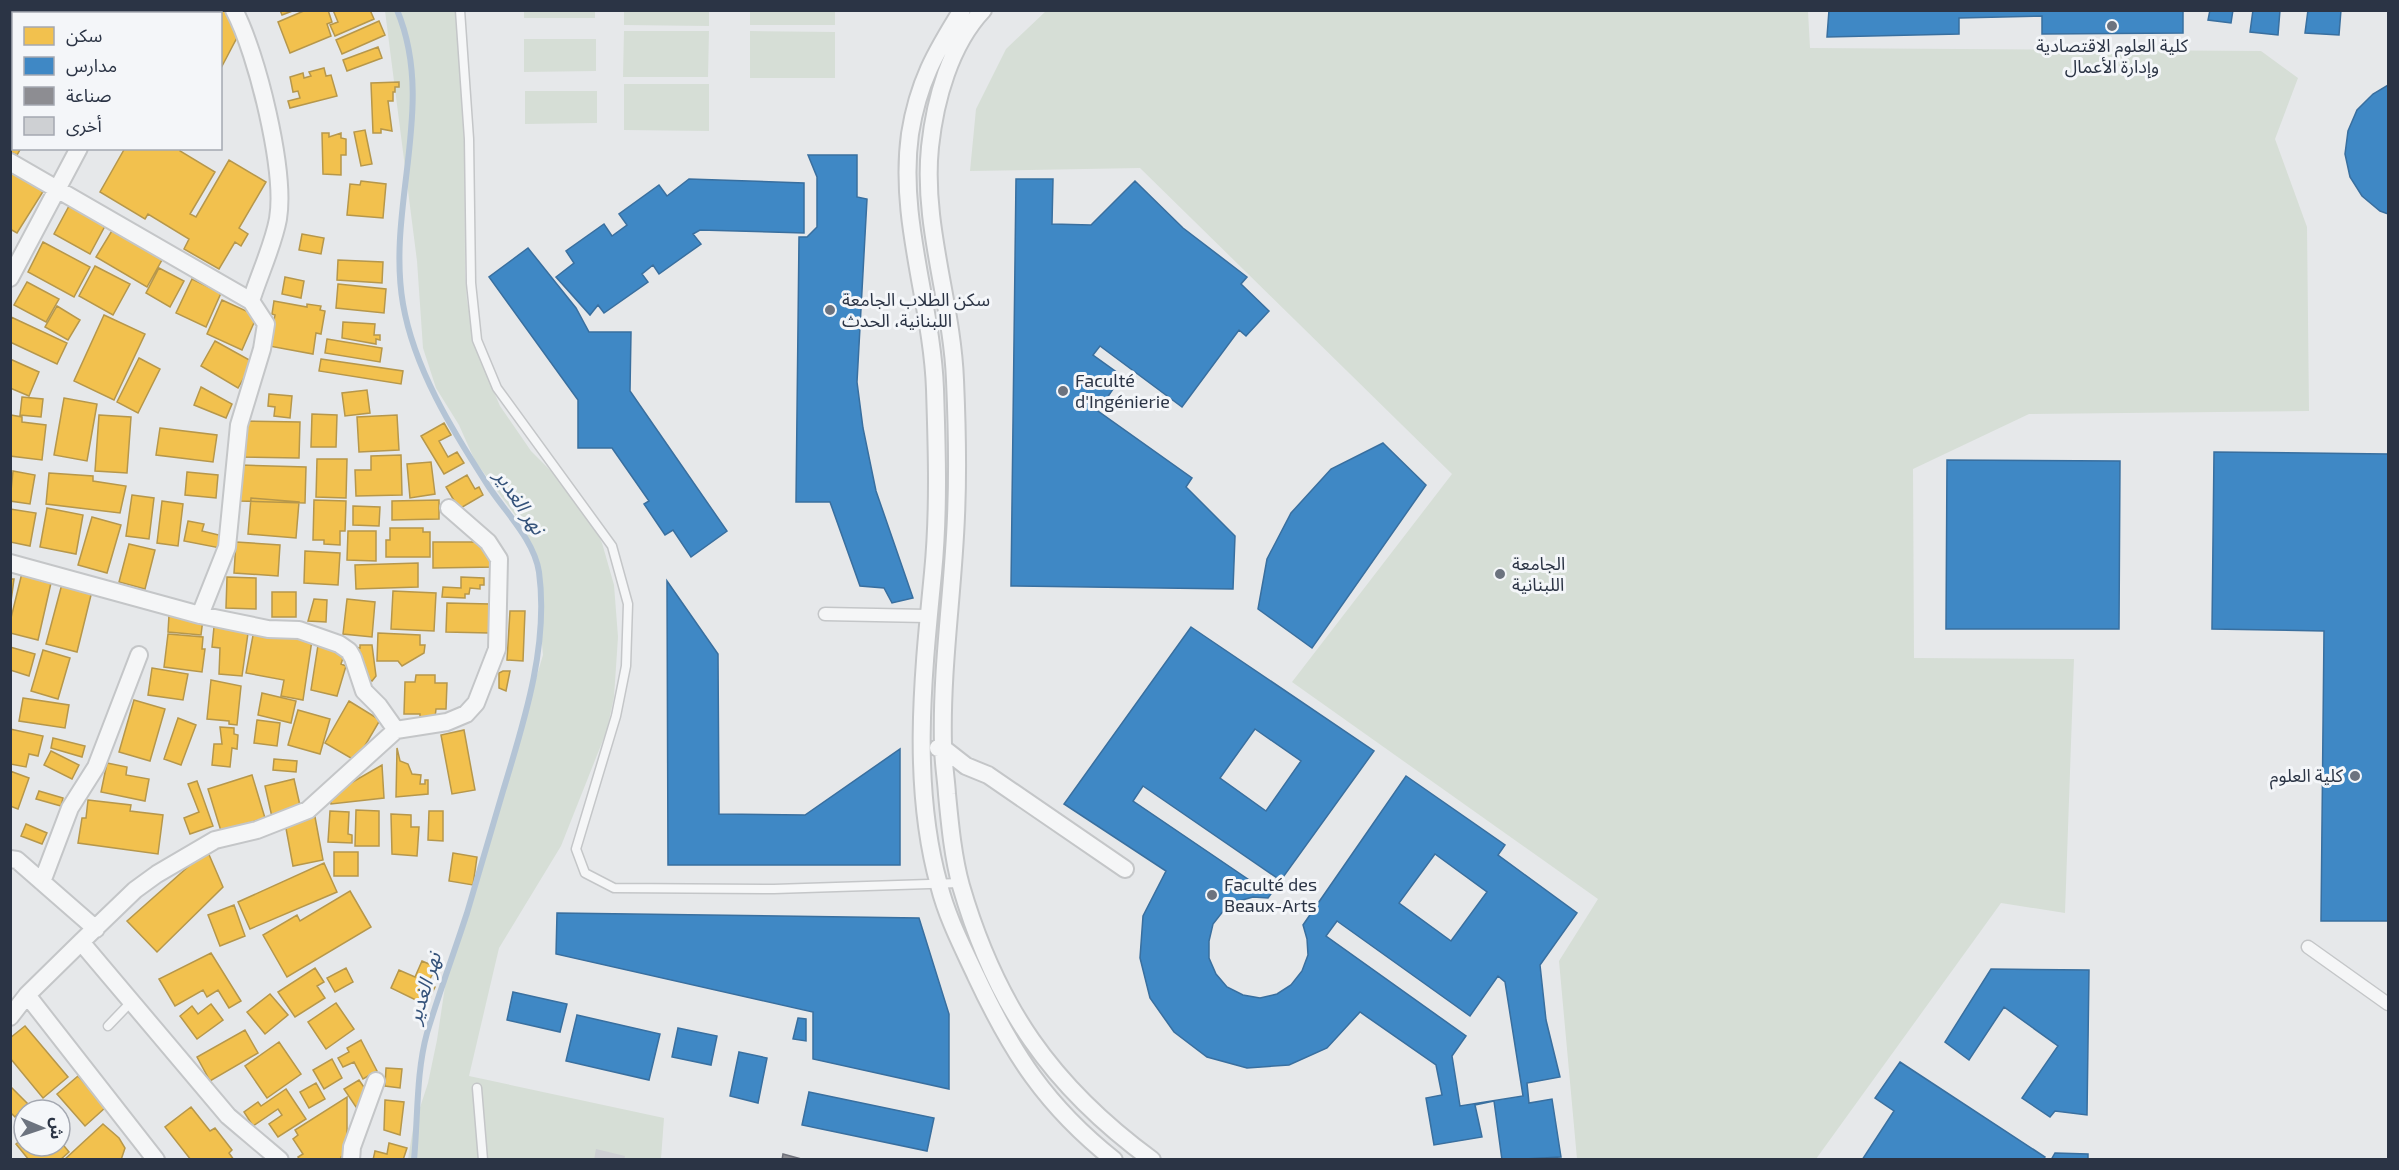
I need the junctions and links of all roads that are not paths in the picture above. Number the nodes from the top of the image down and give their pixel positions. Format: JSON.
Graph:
{"nodes":[{"id":1,"x":234,"y":10,"type":"edge"},
{"id":2,"x":459,"y":10,"type":"edge"},
{"id":3,"x":962,"y":10,"type":"edge"},
{"id":4,"x":983,"y":10,"type":"edge"},
{"id":5,"x":930,"y":144,"type":"junction"},
{"id":6,"x":909,"y":146,"type":"junction"},
{"id":7,"x":78,"y":150,"type":"edge"},
{"id":8,"x":10,"y":162,"type":"edge"},
{"id":9,"x":57,"y":188,"type":"junction"},
{"id":10,"x":912,"y":233,"type":"junction"},
{"id":11,"x":933,"y":233,"type":"junction"},
{"id":12,"x":10,"y":278,"type":"edge"},
{"id":13,"x":250,"y":301,"type":"junction"},
{"id":14,"x":449,"y":508,"type":"dead end"},
{"id":15,"x":10,"y":563,"type":"edge"},
{"id":16,"x":825,"y":614,"type":"dead end"},
{"id":17,"x":200,"y":615,"type":"junction"},
{"id":18,"x":927,"y":616,"type":"junction"},
{"id":19,"x":139,"y":655,"type":"dead end"},
{"id":20,"x":396,"y":730,"type":"junction"},
{"id":21,"x":943,"y":748,"type":"junction"},
{"id":22,"x":922,"y":749,"type":"junction"},
{"id":23,"x":10,"y":859,"type":"edge"},
{"id":24,"x":1125,"y":869,"type":"dead end"},
{"id":25,"x":42,"y":882,"type":"junction"},
{"id":26,"x":960,"y":883,"type":"junction"},
{"id":27,"x":938,"y":884,"type":"junction"},
{"id":28,"x":96,"y":929,"type":"junction"},
{"id":29,"x":81,"y":942,"type":"junction"},
{"id":30,"x":2308,"y":947,"type":"dead end"},
{"id":31,"x":27,"y":995,"type":"junction"},
{"id":32,"x":132,"y":1001,"type":"junction"},
{"id":33,"x":2388,"y":1004,"type":"edge"},
{"id":34,"x":10,"y":1017,"type":"edge"},
{"id":35,"x":108,"y":1026,"type":"dead end"},
{"id":36,"x":376,"y":1081,"type":"dead end"},
{"id":37,"x":477,"y":1088,"type":"dead end"},
{"id":38,"x":151,"y":1153,"type":"edge"},
{"id":39,"x":135,"y":1160,"type":"edge"},
{"id":40,"x":280,"y":1160,"type":"edge"},
{"id":41,"x":351,"y":1160,"type":"edge"},
{"id":42,"x":483,"y":1160,"type":"edge"},
{"id":43,"x":1114,"y":1160,"type":"edge"},
{"id":44,"x":1152,"y":1160,"type":"edge"}],
"edges":[{"from":1,"to":13,"type":"street"},
{"from":2,"to":27,"type":"lane"},
{"from":3,"to":6,"type":"street"},
{"from":4,"to":5,"type":"street"},
{"from":5,"to":6,"type":"street"},
{"from":5,"to":11,"type":"street"},
{"from":6,"to":10,"type":"street"},
{"from":7,"to":9,"type":"street"},
{"from":8,"to":9,"type":"street"},
{"from":9,"to":12,"type":"street"},
{"from":9,"to":13,"type":"street"},
{"from":10,"to":11,"type":"street"},
{"from":10,"to":18,"type":"street"},
{"from":11,"to":21,"type":"street"},
{"from":13,"to":17,"type":"street"},
{"from":14,"to":20,"type":"street"},
{"from":15,"to":17,"type":"street"},
{"from":16,"to":18,"type":"street"},
{"from":17,"to":20,"type":"street"},
{"from":18,"to":22,"type":"street"},
{"from":19,"to":25,"type":"street"},
{"from":20,"to":28,"type":"street"},
{"from":21,"to":22,"type":"street"},
{"from":21,"to":24,"type":"street"},
{"from":21,"to":26,"type":"street"},
{"from":22,"to":27,"type":"street"},
{"from":23,"to":25,"type":"street"},
{"from":25,"to":28,"type":"street"},
{"from":26,"to":27,"type":"lane"},
{"from":26,"to":44,"type":"street"},
{"from":27,"to":43,"type":"street"},
{"from":28,"to":29,"type":"street"},
{"from":29,"to":31,"type":"street"},
{"from":29,"to":32,"type":"street"},
{"from":30,"to":33,"type":"street"},
{"from":31,"to":34,"type":"street"},
{"from":31,"to":38,"type":"street"},
{"from":32,"to":35,"type":"lane"},
{"from":32,"to":40,"type":"street"},
{"from":36,"to":41,"type":"street"},
{"from":37,"to":42,"type":"lane"},
{"from":38,"to":39,"type":"street"}]}
